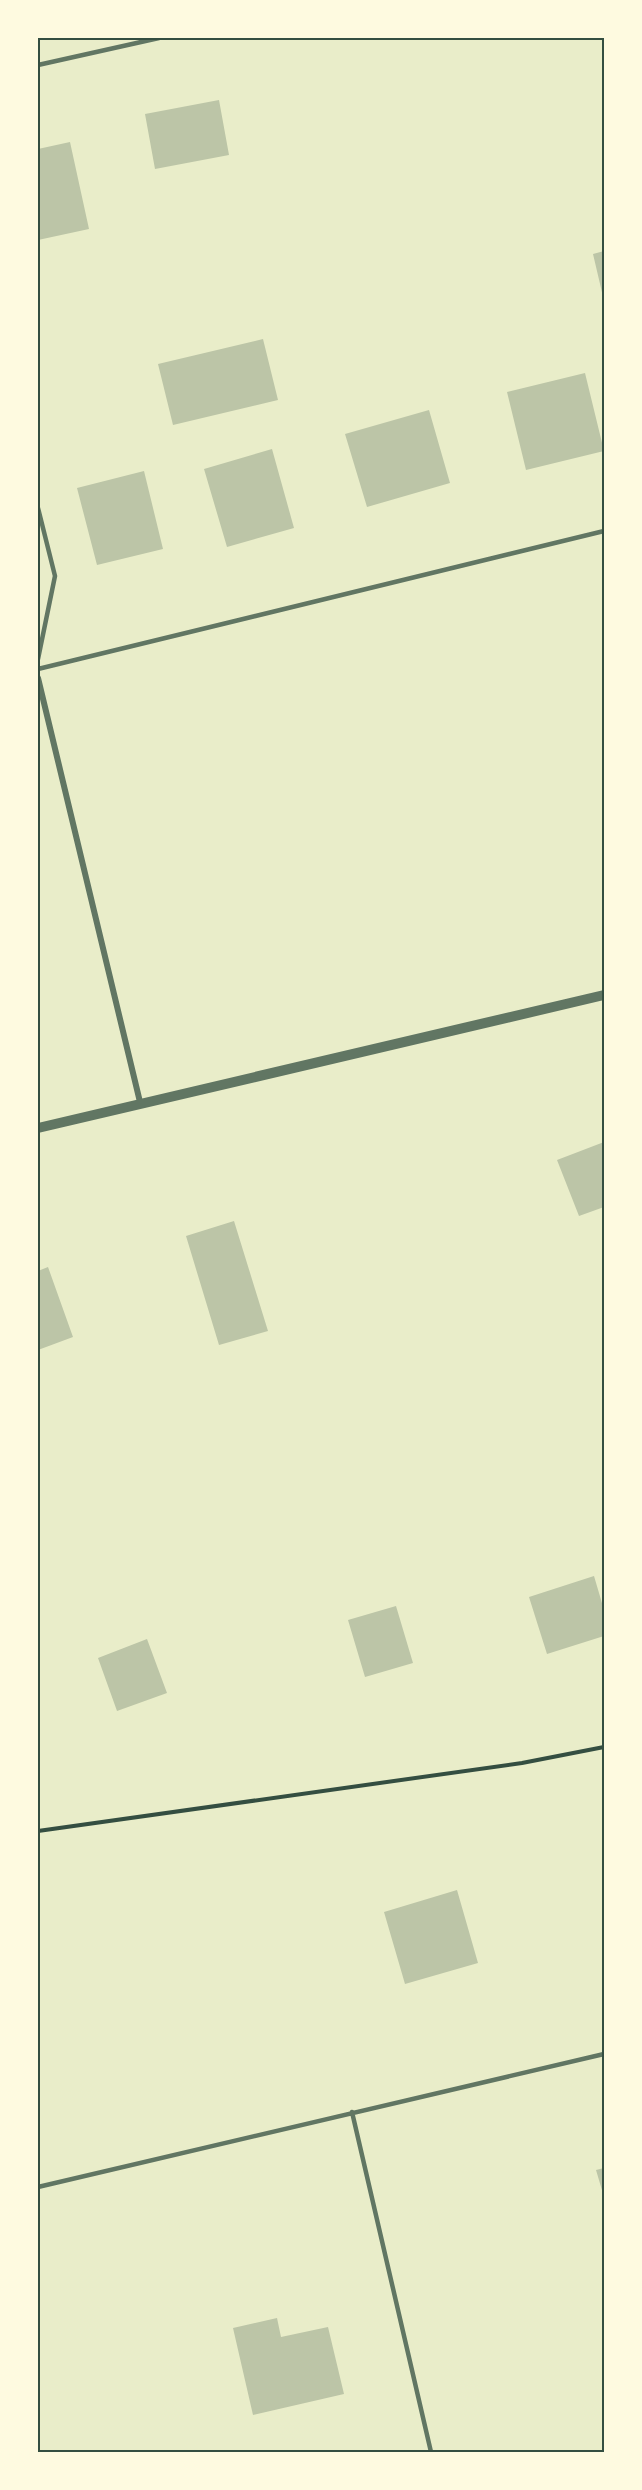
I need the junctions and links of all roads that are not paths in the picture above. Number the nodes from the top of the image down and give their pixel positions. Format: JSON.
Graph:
{"nodes":[{"id":1,"x":159,"y":38,"type":"edge"},
{"id":2,"x":38,"y":65,"type":"edge"},
{"id":3,"x":38,"y":508,"type":"edge"},
{"id":4,"x":604,"y":531,"type":"edge"},
{"id":5,"x":38,"y":659,"type":"edge"},
{"id":6,"x":38,"y":669,"type":"edge"},
{"id":7,"x":38,"y":678,"type":"edge"},
{"id":8,"x":604,"y":994,"type":"edge"},
{"id":9,"x":140,"y":1102,"type":"junction"},
{"id":10,"x":38,"y":1128,"type":"edge"},
{"id":11,"x":604,"y":2054,"type":"edge"},
{"id":12,"x":352,"y":2112,"type":"junction"},
{"id":13,"x":38,"y":2187,"type":"edge"},
{"id":14,"x":431,"y":2452,"type":"edge"}],
"edges":[{"from":1,"to":2,"type":"lane"},
{"from":3,"to":5,"type":"lane"},
{"from":4,"to":6,"type":"lane"},
{"from":7,"to":9,"type":"street"},
{"from":8,"to":9,"type":"street"},
{"from":9,"to":10,"type":"street"},
{"from":11,"to":12,"type":"lane"},
{"from":12,"to":13,"type":"lane"},
{"from":12,"to":14,"type":"lane"}]}
